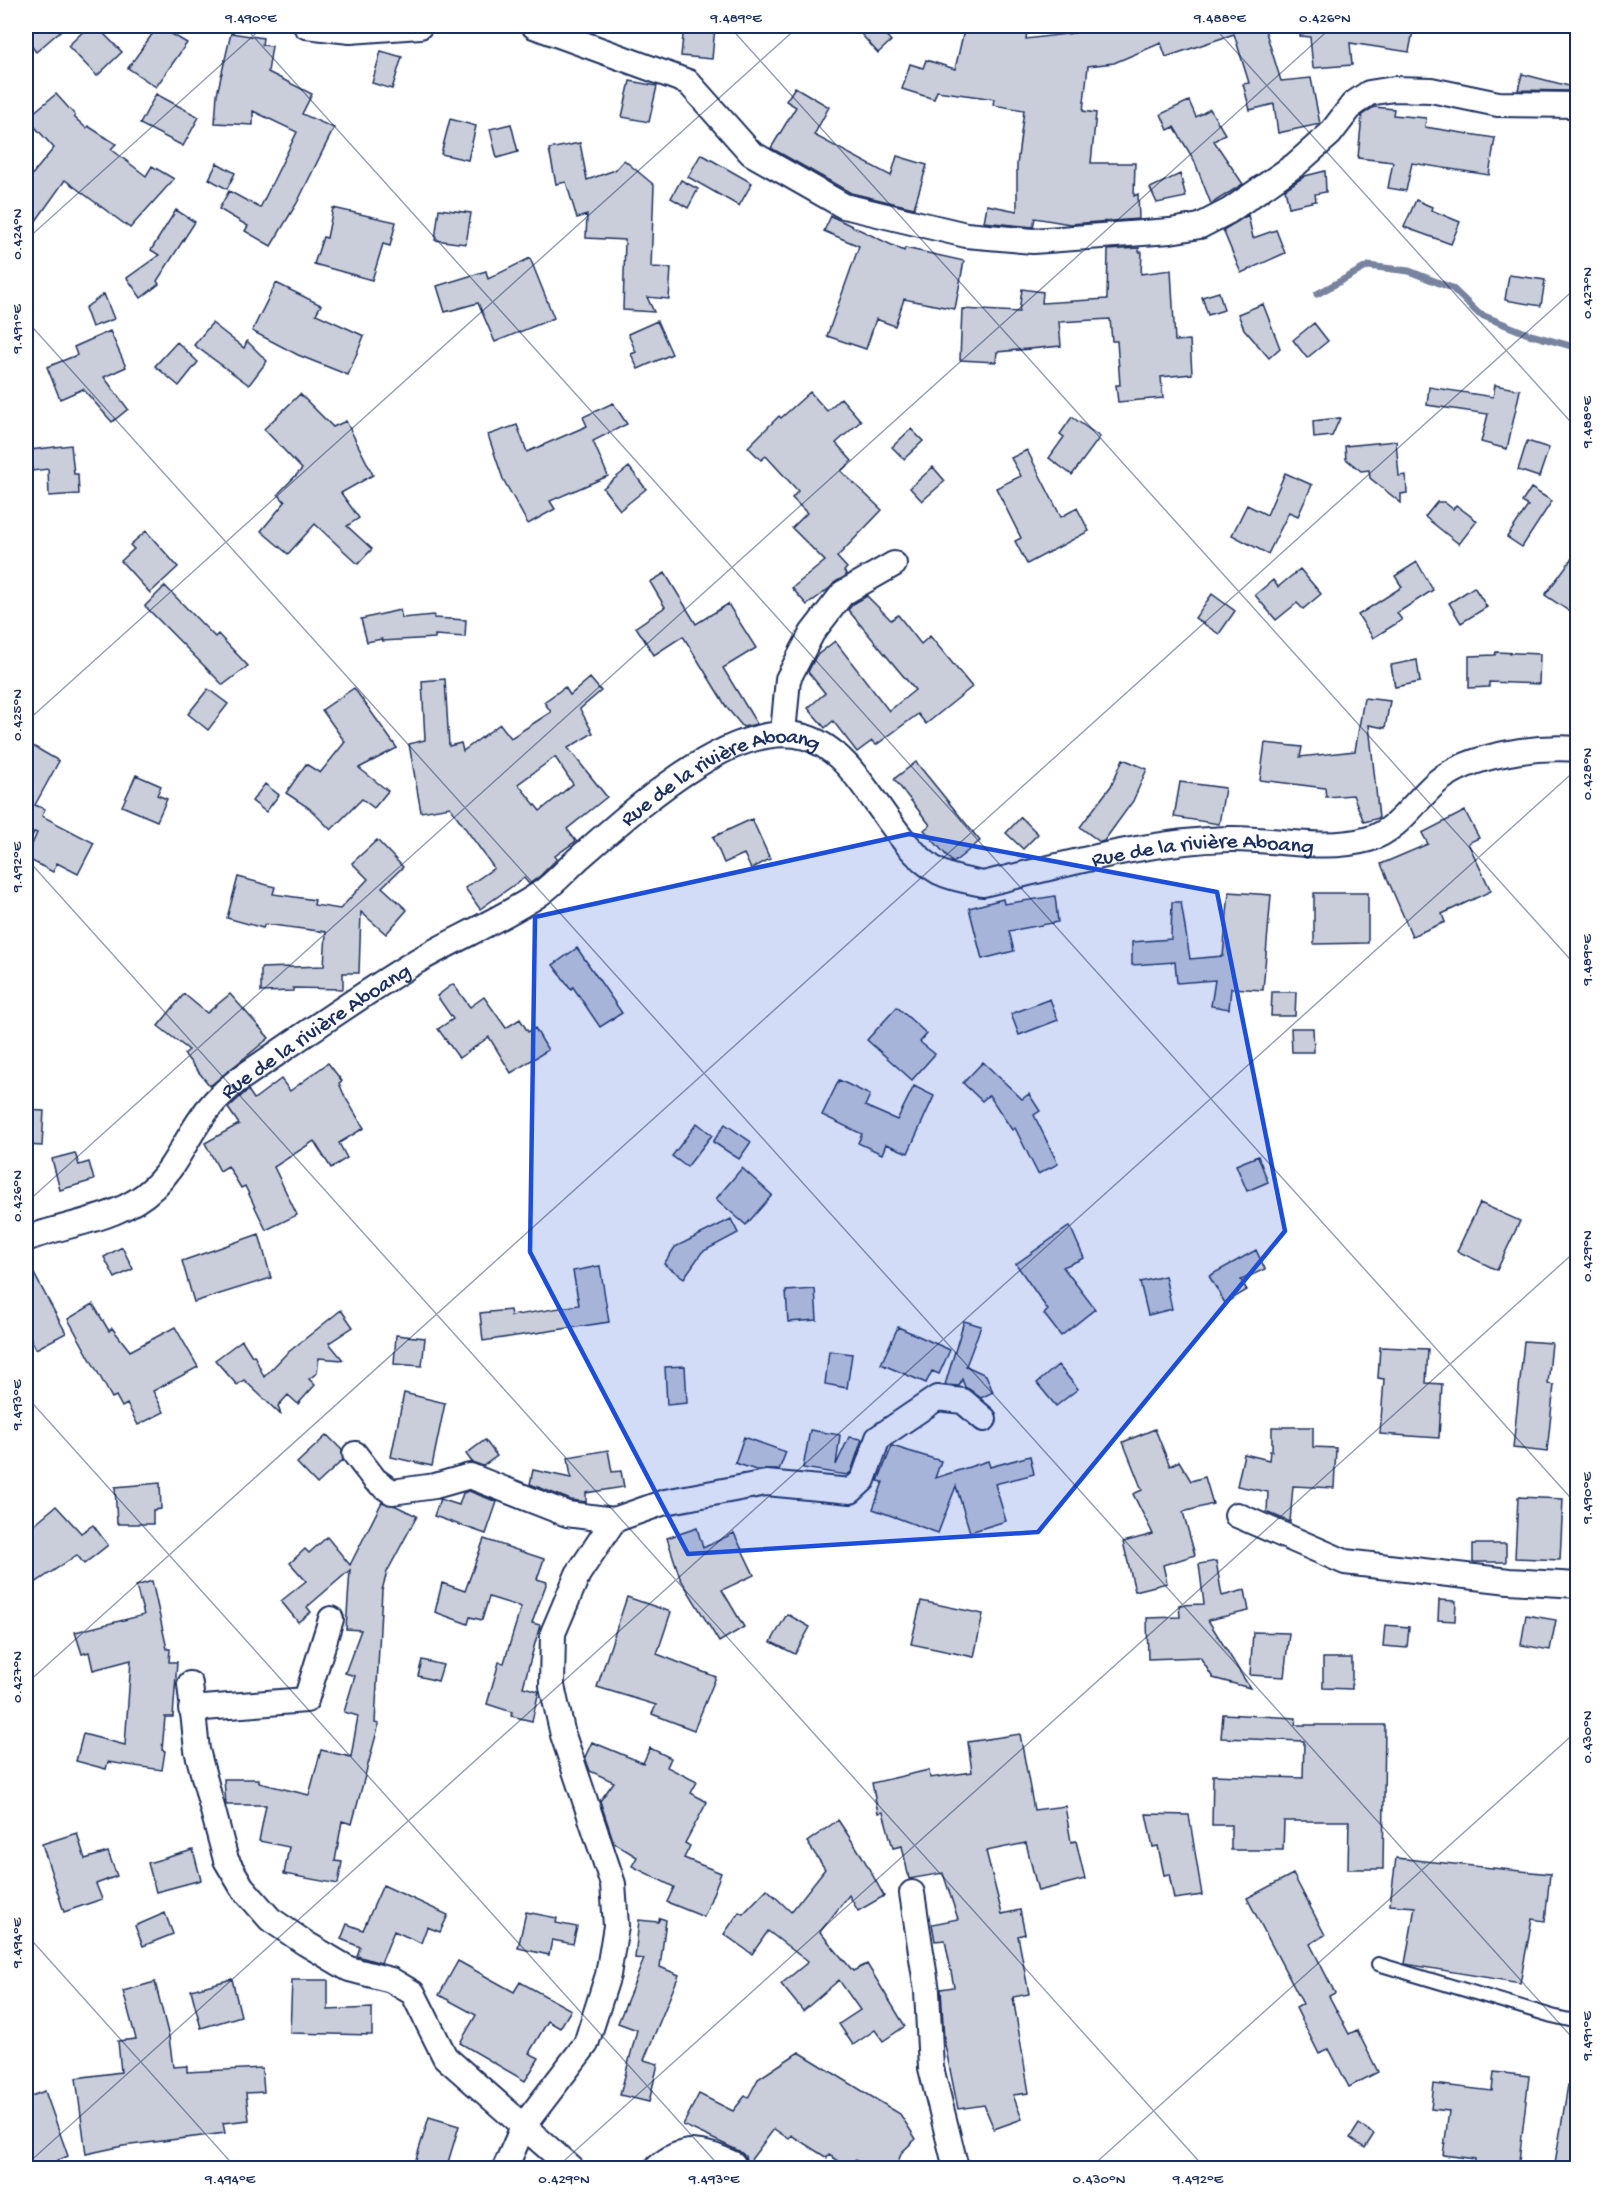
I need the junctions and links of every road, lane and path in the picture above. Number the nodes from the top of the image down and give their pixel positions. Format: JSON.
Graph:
{"nodes":[{"id":1,"x":306,"y":26,"type":"edge"},
{"id":2,"x":420,"y":26,"type":"edge"},
{"id":3,"x":534,"y":26,"type":"edge"},
{"id":4,"x":1578,"y":105,"type":"edge"},
{"id":5,"x":894,"y":564,"type":"dead end"},
{"id":6,"x":783,"y":733,"type":"junction"},
{"id":7,"x":1578,"y":749,"type":"edge"},
{"id":8,"x":26,"y":1239,"type":"edge"},
{"id":9,"x":984,"y":1419,"type":"dead end"},
{"id":10,"x":355,"y":1454,"type":"dead end"},
{"id":11,"x":1237,"y":1515,"type":"dead end"},
{"id":12,"x":614,"y":1520,"type":"junction"},
{"id":13,"x":1578,"y":1585,"type":"edge"},
{"id":14,"x":331,"y":1619,"type":"dead end"},
{"id":15,"x":190,"y":1684,"type":"dead end"},
{"id":16,"x":191,"y":1709,"type":"junction"},
{"id":17,"x":912,"y":1893,"type":"dead end"},
{"id":18,"x":1378,"y":1964,"type":"dead end"},
{"id":19,"x":1578,"y":2022,"type":"edge"},
{"id":20,"x":524,"y":2125,"type":"junction"},
{"id":21,"x":733,"y":2164,"type":"dead end"},
{"id":22,"x":505,"y":2169,"type":"edge"},
{"id":23,"x":571,"y":2169,"type":"edge"},
{"id":24,"x":657,"y":2169,"type":"edge"},
{"id":25,"x":956,"y":2169,"type":"edge"}],
"edges":[{"from":1,"to":2,"type":"street"},
{"from":3,"to":4,"type":"street"},
{"from":5,"to":6,"type":"street"},
{"from":6,"to":7,"type":"street","name":"Rue de la rivière Aboang"},
{"from":6,"to":8,"type":"street","name":"Rue de la rivière Aboang"},
{"from":9,"to":12,"type":"street"},
{"from":10,"to":12,"type":"street"},
{"from":11,"to":13,"type":"street"},
{"from":12,"to":20,"type":"street"},
{"from":14,"to":16,"type":"street"},
{"from":15,"to":16,"type":"street"},
{"from":16,"to":20,"type":"street"},
{"from":17,"to":25,"type":"street"},
{"from":18,"to":19,"type":"lane"},
{"from":20,"to":22,"type":"street"},
{"from":20,"to":23,"type":"street"},
{"from":21,"to":24,"type":"street"}]}
